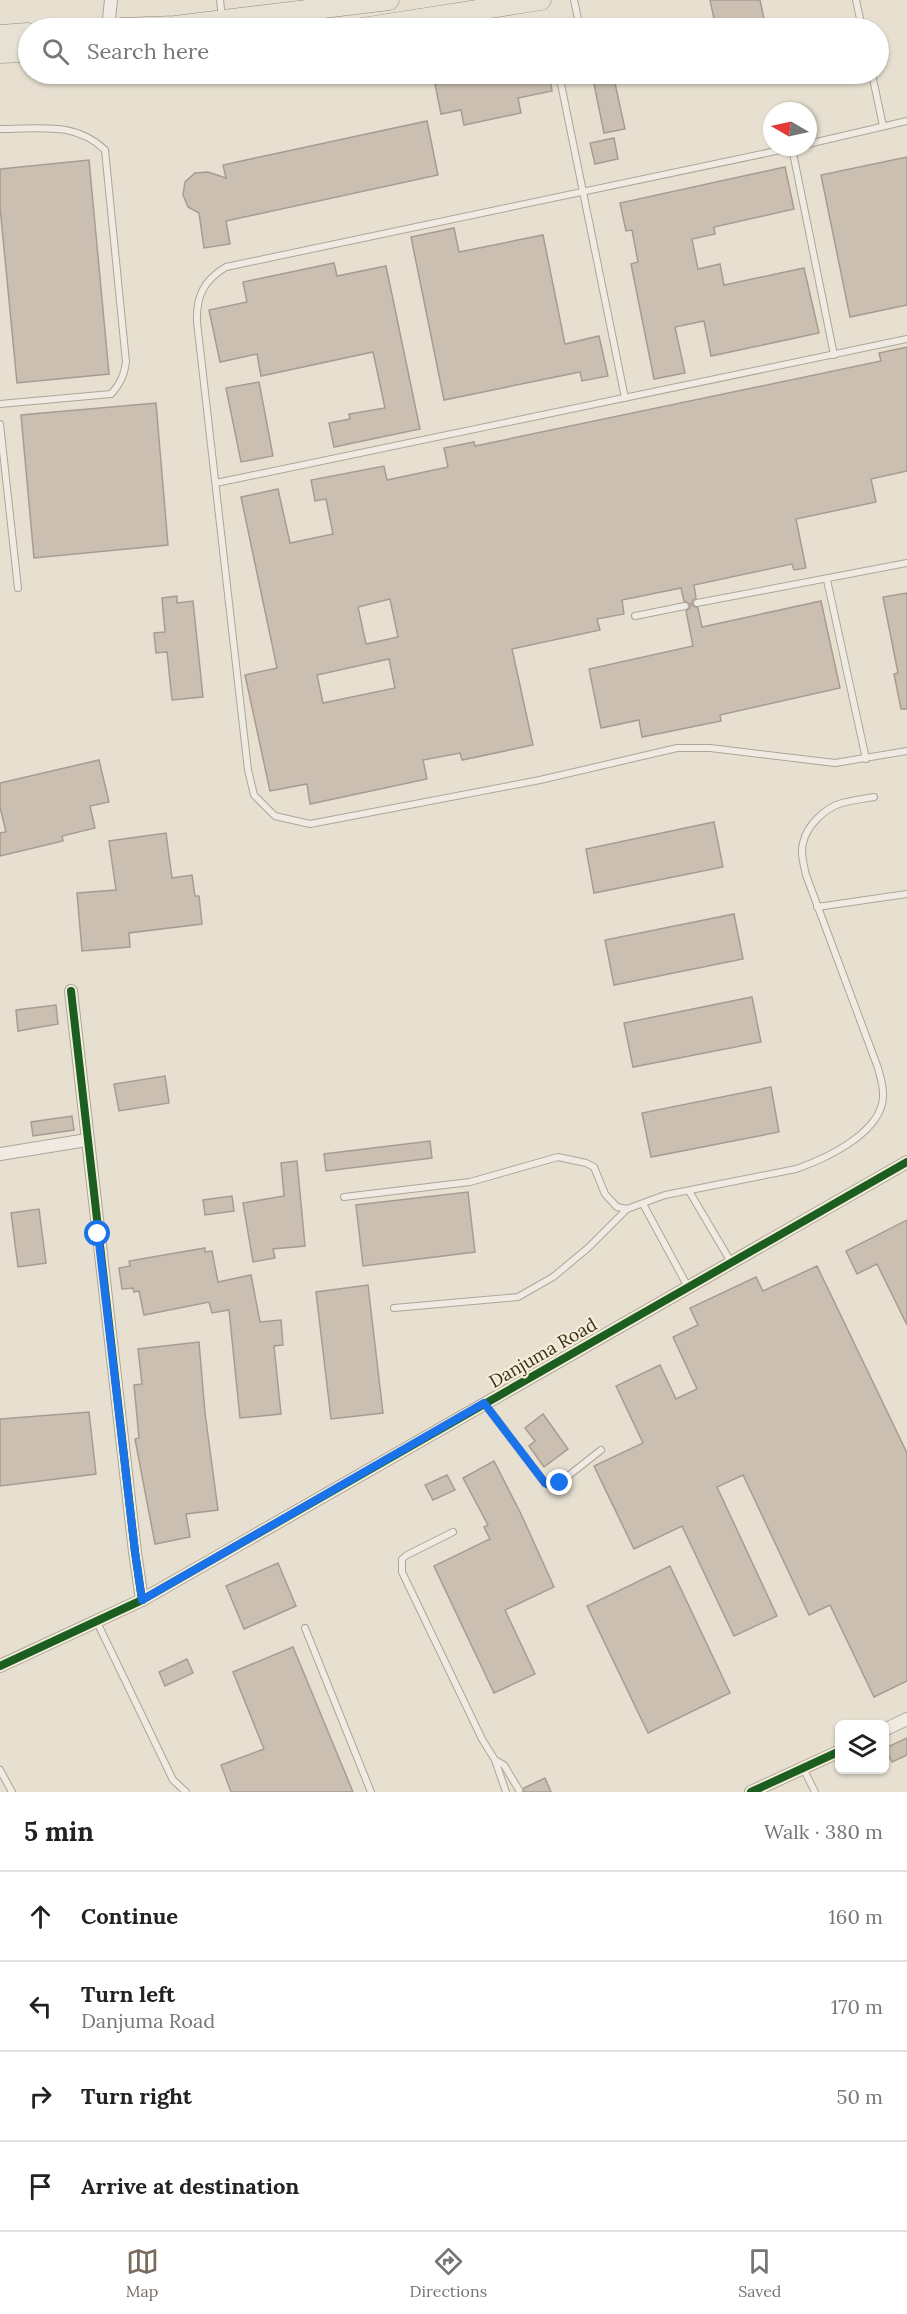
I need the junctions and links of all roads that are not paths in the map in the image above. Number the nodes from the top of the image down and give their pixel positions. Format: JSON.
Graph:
{"nodes":[{"id":1,"x":111,"y":0,"type":"edge"},
{"id":2,"x":220,"y":0,"type":"edge"},
{"id":3,"x":385,"y":0,"type":"edge"},
{"id":4,"x":541,"y":0,"type":"edge"},
{"id":5,"x":574,"y":0,"type":"edge"},
{"id":6,"x":856,"y":0,"type":"edge"},
{"id":7,"x":109,"y":18,"type":"edge"},
{"id":8,"x":222,"y":18,"type":"edge"},
{"id":9,"x":245,"y":18,"type":"edge"},
{"id":10,"x":427,"y":18,"type":"edge"},
{"id":11,"x":578,"y":18,"type":"edge"},
{"id":12,"x":860,"y":18,"type":"edge"},
{"id":13,"x":18,"y":34,"type":"edge"},
{"id":14,"x":0,"y":35,"type":"edge"},
{"id":15,"x":18,"y":52,"type":"edge"},
{"id":16,"x":0,"y":53,"type":"edge"},
{"id":17,"x":561,"y":84,"type":"edge"},
{"id":18,"x":874,"y":84,"type":"edge"},
{"id":19,"x":907,"y":121,"type":"edge"},
{"id":20,"x":883,"y":126,"type":"junction"},
{"id":21,"x":0,"y":129,"type":"edge"},
{"id":22,"x":817,"y":142,"type":"edge"},
{"id":23,"x":763,"y":153,"type":"edge"},
{"id":24,"x":796,"y":156,"type":"edge"},
{"id":25,"x":583,"y":190,"type":"junction"},
{"id":26,"x":907,"y":339,"type":"edge"},
{"id":27,"x":834,"y":355,"type":"junction"},
{"id":28,"x":625,"y":398,"type":"junction"},
{"id":29,"x":0,"y":404,"type":"edge"},
{"id":30,"x":0,"y":424,"type":"edge"},
{"id":31,"x":216,"y":483,"type":"junction"},
{"id":32,"x":907,"y":563,"type":"edge"},
{"id":33,"x":827,"y":580,"type":"junction"},
{"id":34,"x":18,"y":588,"type":"dead end"},
{"id":35,"x":697,"y":603,"type":"dead end"},
{"id":36,"x":685,"y":606,"type":"dead end"},
{"id":37,"x":635,"y":616,"type":"dead end"},
{"id":38,"x":907,"y":751,"type":"edge"},
{"id":39,"x":866,"y":759,"type":"junction"},
{"id":40,"x":874,"y":797,"type":"dead end"},
{"id":41,"x":907,"y":894,"type":"edge"},
{"id":42,"x":818,"y":907,"type":"junction"},
{"id":43,"x":71,"y":991,"type":"dead end"},
{"id":44,"x":87,"y":1140,"type":"junction"},
{"id":45,"x":0,"y":1154,"type":"edge"},
{"id":46,"x":907,"y":1162,"type":"edge"},
{"id":47,"x":689,"y":1191,"type":"junction"},
{"id":48,"x":344,"y":1197,"type":"dead end"},
{"id":49,"x":643,"y":1204,"type":"junction"},
{"id":50,"x":627,"y":1209,"type":"junction"},
{"id":51,"x":731,"y":1262,"type":"junction"},
{"id":52,"x":688,"y":1287,"type":"junction"},
{"id":53,"x":394,"y":1308,"type":"dead end"},
{"id":54,"x":484,"y":1403,"type":"junction"},
{"id":55,"x":601,"y":1450,"type":"dead end"},
{"id":56,"x":453,"y":1532,"type":"dead end"},
{"id":57,"x":142,"y":1600,"type":"junction"},
{"id":58,"x":97,"y":1622,"type":"junction"},
{"id":59,"x":305,"y":1628,"type":"dead end"},
{"id":60,"x":0,"y":1666,"type":"edge"},
{"id":61,"x":907,"y":1719,"type":"edge"},
{"id":62,"x":889,"y":1728,"type":"edge"},
{"id":63,"x":835,"y":1753,"type":"edge"},
{"id":64,"x":495,"y":1760,"type":"junction"},
{"id":65,"x":803,"y":1768,"type":"junction"},
{"id":66,"x":0,"y":1770,"type":"edge"},
{"id":67,"x":519,"y":1790,"type":"dead end"},
{"id":68,"x":12,"y":1792,"type":"edge"},
{"id":69,"x":186,"y":1792,"type":"edge"},
{"id":70,"x":371,"y":1792,"type":"edge"},
{"id":71,"x":506,"y":1792,"type":"edge"},
{"id":72,"x":751,"y":1792,"type":"edge"},
{"id":73,"x":815,"y":1792,"type":"edge"}],
"edges":[{"from":1,"to":7,"type":"street"},
{"from":2,"to":8,"type":"lane"},
{"from":3,"to":9,"type":"main road"},
{"from":4,"to":10,"type":"main road"},
{"from":5,"to":11,"type":"lane"},
{"from":6,"to":12,"type":"lane"},
{"from":13,"to":14,"type":"main road"},
{"from":15,"to":16,"type":"main road"},
{"from":17,"to":25,"type":"lane"},
{"from":18,"to":20,"type":"lane"},
{"from":19,"to":20,"type":"lane"},
{"from":20,"to":22,"type":"lane"},
{"from":21,"to":29,"type":"lane"},
{"from":23,"to":25,"type":"lane"},
{"from":24,"to":27,"type":"lane"},
{"from":25,"to":28,"type":"lane"},
{"from":25,"to":31,"type":"lane"},
{"from":26,"to":27,"type":"lane"},
{"from":27,"to":28,"type":"lane"},
{"from":28,"to":31,"type":"lane"},
{"from":30,"to":34,"type":"lane"},
{"from":31,"to":39,"type":"lane"},
{"from":32,"to":33,"type":"lane"},
{"from":33,"to":35,"type":"lane"},
{"from":33,"to":39,"type":"lane"},
{"from":36,"to":37,"type":"lane"},
{"from":38,"to":39,"type":"lane"},
{"from":40,"to":42,"type":"lane"},
{"from":41,"to":42,"type":"lane"},
{"from":42,"to":47,"type":"lane"},
{"from":43,"to":44,"type":"street"},
{"from":44,"to":45,"type":"street"},
{"from":44,"to":57,"type":"street"},
{"from":46,"to":51,"type":"street","name":"Danjuma Road"},
{"from":47,"to":49,"type":"lane"},
{"from":47,"to":51,"type":"lane"},
{"from":48,"to":50,"type":"lane"},
{"from":49,"to":50,"type":"lane"},
{"from":49,"to":52,"type":"lane"},
{"from":50,"to":53,"type":"lane"},
{"from":51,"to":52,"type":"street","name":"Danjuma Road"},
{"from":52,"to":54,"type":"street","name":"Danjuma Road"},
{"from":54,"to":55,"type":"lane"},
{"from":54,"to":57,"type":"street","name":"Danjuma Road"},
{"from":56,"to":64,"type":"lane"},
{"from":57,"to":58,"type":"street","name":"Danjuma Road"},
{"from":58,"to":60,"type":"street","name":"Danjuma Road"},
{"from":58,"to":69,"type":"lane"},
{"from":59,"to":70,"type":"lane"},
{"from":61,"to":62,"type":"street"},
{"from":63,"to":65,"type":"street"},
{"from":64,"to":67,"type":"lane"},
{"from":64,"to":71,"type":"lane"},
{"from":65,"to":72,"type":"street"},
{"from":65,"to":73,"type":"lane"},
{"from":66,"to":68,"type":"lane"}]}
